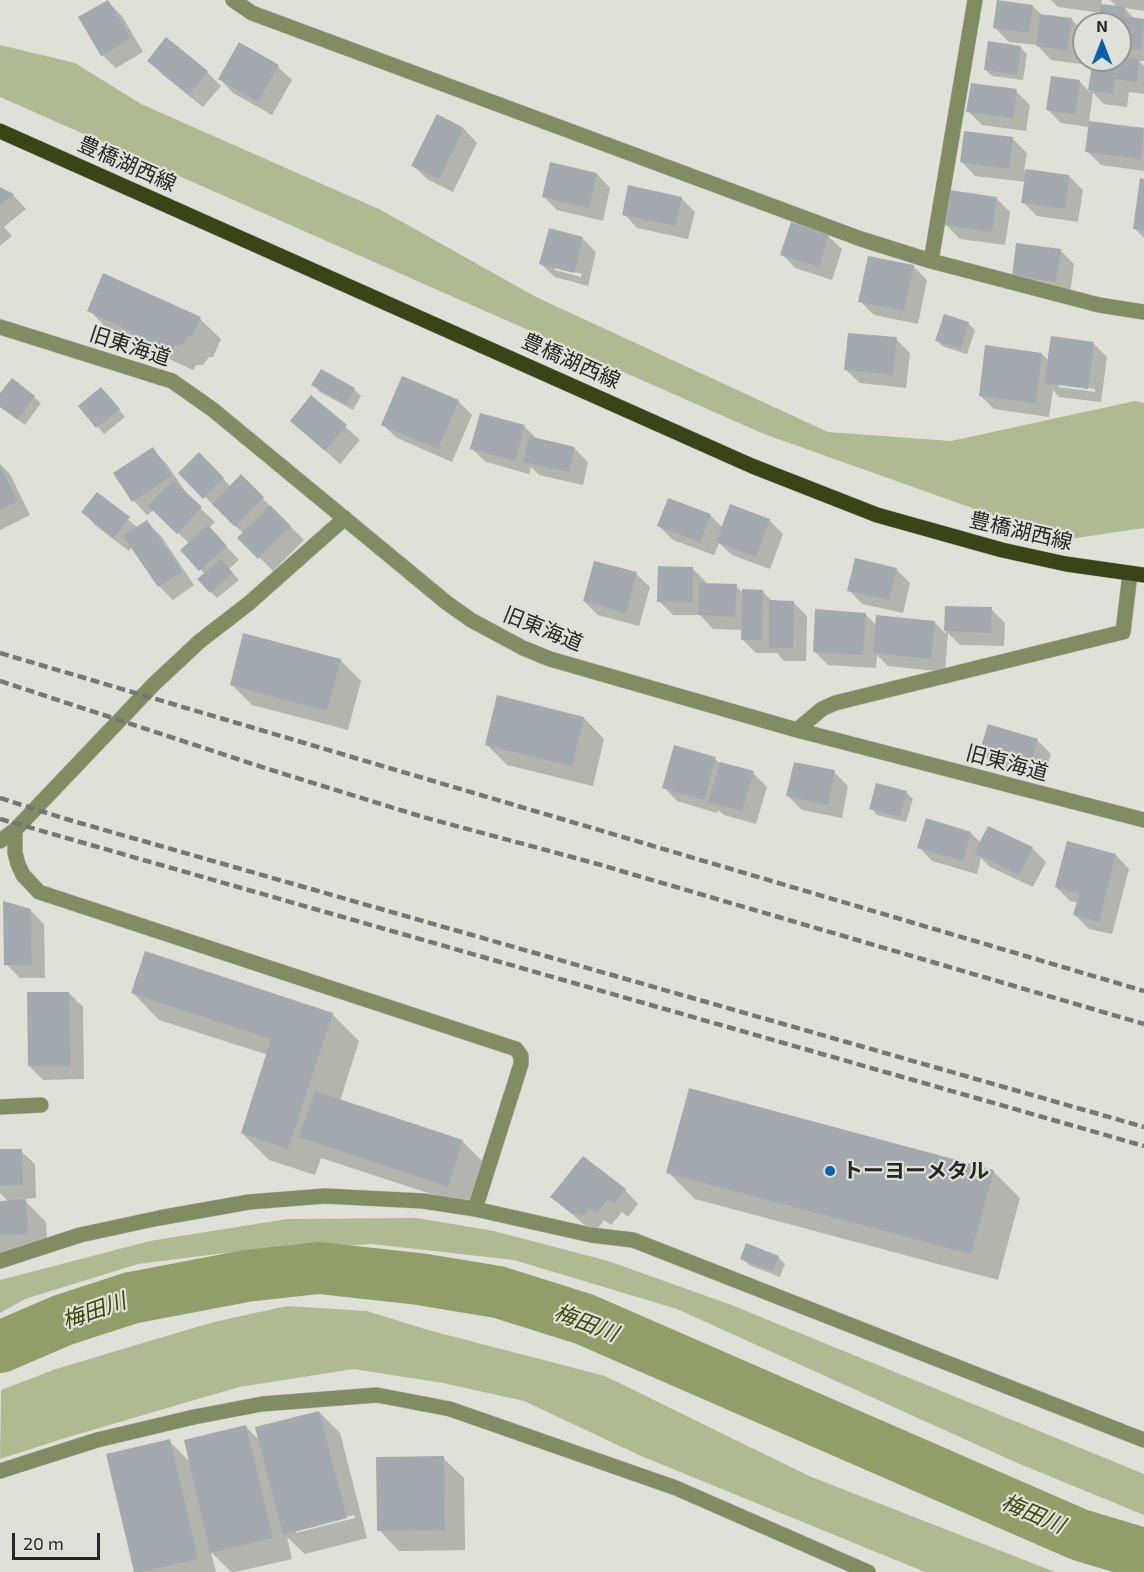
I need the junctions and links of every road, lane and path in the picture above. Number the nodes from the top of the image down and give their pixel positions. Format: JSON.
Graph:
{"nodes":[{"id":1,"x":233,"y":0,"type":"edge"},
{"id":2,"x":975,"y":0,"type":"edge"},
{"id":3,"x":0,"y":131,"type":"edge"},
{"id":4,"x":931,"y":261,"type":"junction"},
{"id":5,"x":1144,"y":312,"type":"edge"},
{"id":6,"x":0,"y":327,"type":"edge"},
{"id":7,"x":345,"y":518,"type":"junction"},
{"id":8,"x":1137,"y":575,"type":"edge"},
{"id":9,"x":797,"y":730,"type":"junction"},
{"id":10,"x":1144,"y":820,"type":"edge"},
{"id":11,"x":15,"y":830,"type":"junction"},
{"id":12,"x":0,"y":841,"type":"edge"},
{"id":13,"x":41,"y":1105,"type":"dead end"},
{"id":14,"x":0,"y":1107,"type":"edge"},
{"id":15,"x":474,"y":1209,"type":"junction"},
{"id":16,"x":0,"y":1261,"type":"edge"},
{"id":17,"x":1144,"y":1440,"type":"edge"},
{"id":18,"x":0,"y":1471,"type":"edge"},
{"id":19,"x":868,"y":1572,"type":"edge"}],
"edges":[{"from":1,"to":4,"type":"street"},
{"from":2,"to":4,"type":"street"},
{"from":3,"to":8,"type":"main road","name":"豊橋湖西線"},
{"from":4,"to":5,"type":"street"},
{"from":6,"to":7,"type":"street","name":"旧東海道"},
{"from":7,"to":9,"type":"street","name":"旧東海道"},
{"from":7,"to":11,"type":"street"},
{"from":8,"to":9,"type":"street"},
{"from":9,"to":10,"type":"street","name":"旧東海道"},
{"from":11,"to":12,"type":"street"},
{"from":11,"to":15,"type":"street"},
{"from":13,"to":14,"type":"street"},
{"from":15,"to":16,"type":"street"},
{"from":15,"to":17,"type":"street"},
{"from":18,"to":19,"type":"street"}]}
